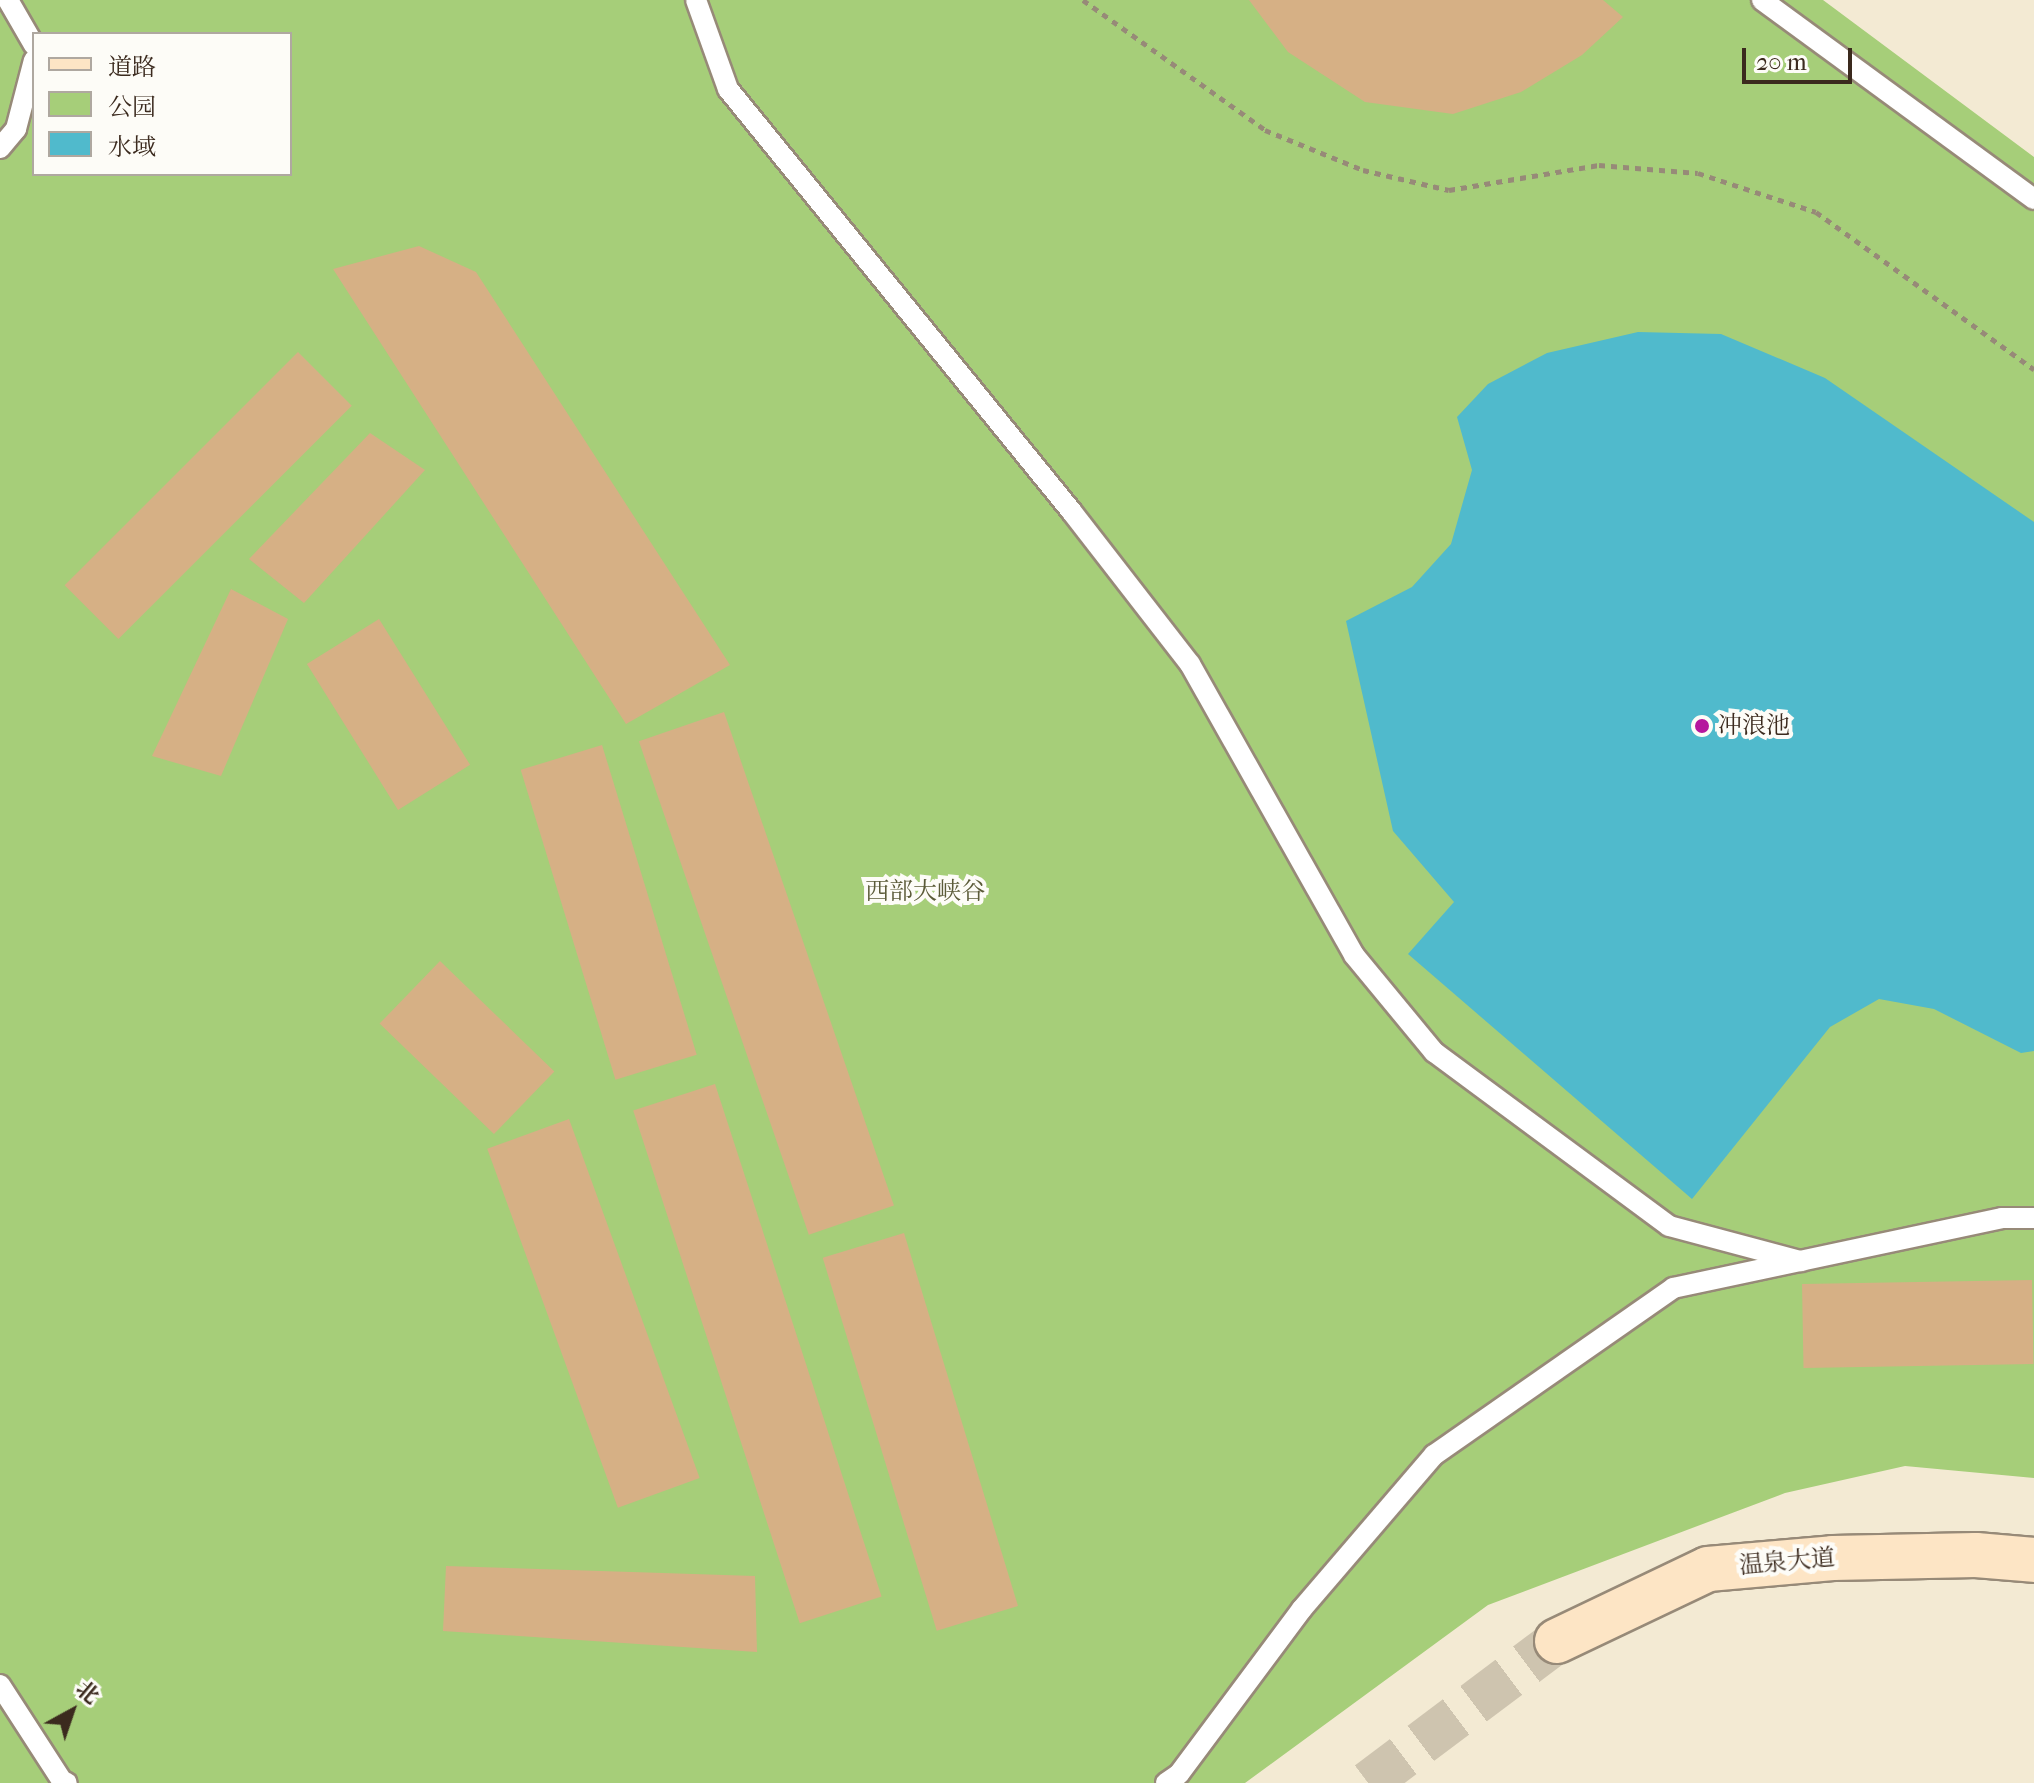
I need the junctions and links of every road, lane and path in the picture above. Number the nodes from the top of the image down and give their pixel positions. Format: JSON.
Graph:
{"nodes":[{"id":1,"x":8,"y":0,"type":"edge"},
{"id":2,"x":696,"y":0,"type":"edge"},
{"id":3,"x":1083,"y":0,"type":"edge"},
{"id":4,"x":1762,"y":0,"type":"edge"},
{"id":5,"x":32,"y":42,"type":"edge"},
{"id":6,"x":32,"y":68,"type":"edge"},
{"id":7,"x":0,"y":148,"type":"edge"},
{"id":8,"x":2034,"y":199,"type":"edge"},
{"id":9,"x":2034,"y":369,"type":"edge"},
{"id":10,"x":2034,"y":1218,"type":"edge"},
{"id":11,"x":1801,"y":1261,"type":"junction"},
{"id":12,"x":2034,"y":1560,"type":"edge"},
{"id":13,"x":1557,"y":1641,"type":"tunnel mouth"},
{"id":14,"x":0,"y":1685,"type":"edge"},
{"id":15,"x":67,"y":1783,"type":"edge"},
{"id":16,"x":1166,"y":1783,"type":"edge"}],
"edges":[{"from":1,"to":5,"type":"lane"},
{"from":2,"to":11,"type":"lane"},
{"from":3,"to":9,"type":"path"},
{"from":4,"to":8,"type":"lane"},
{"from":6,"to":7,"type":"lane"},
{"from":10,"to":11,"type":"lane"},
{"from":11,"to":16,"type":"lane"},
{"from":12,"to":13,"type":"main road","name":"温泉大道"},
{"from":14,"to":15,"type":"lane"}]}
